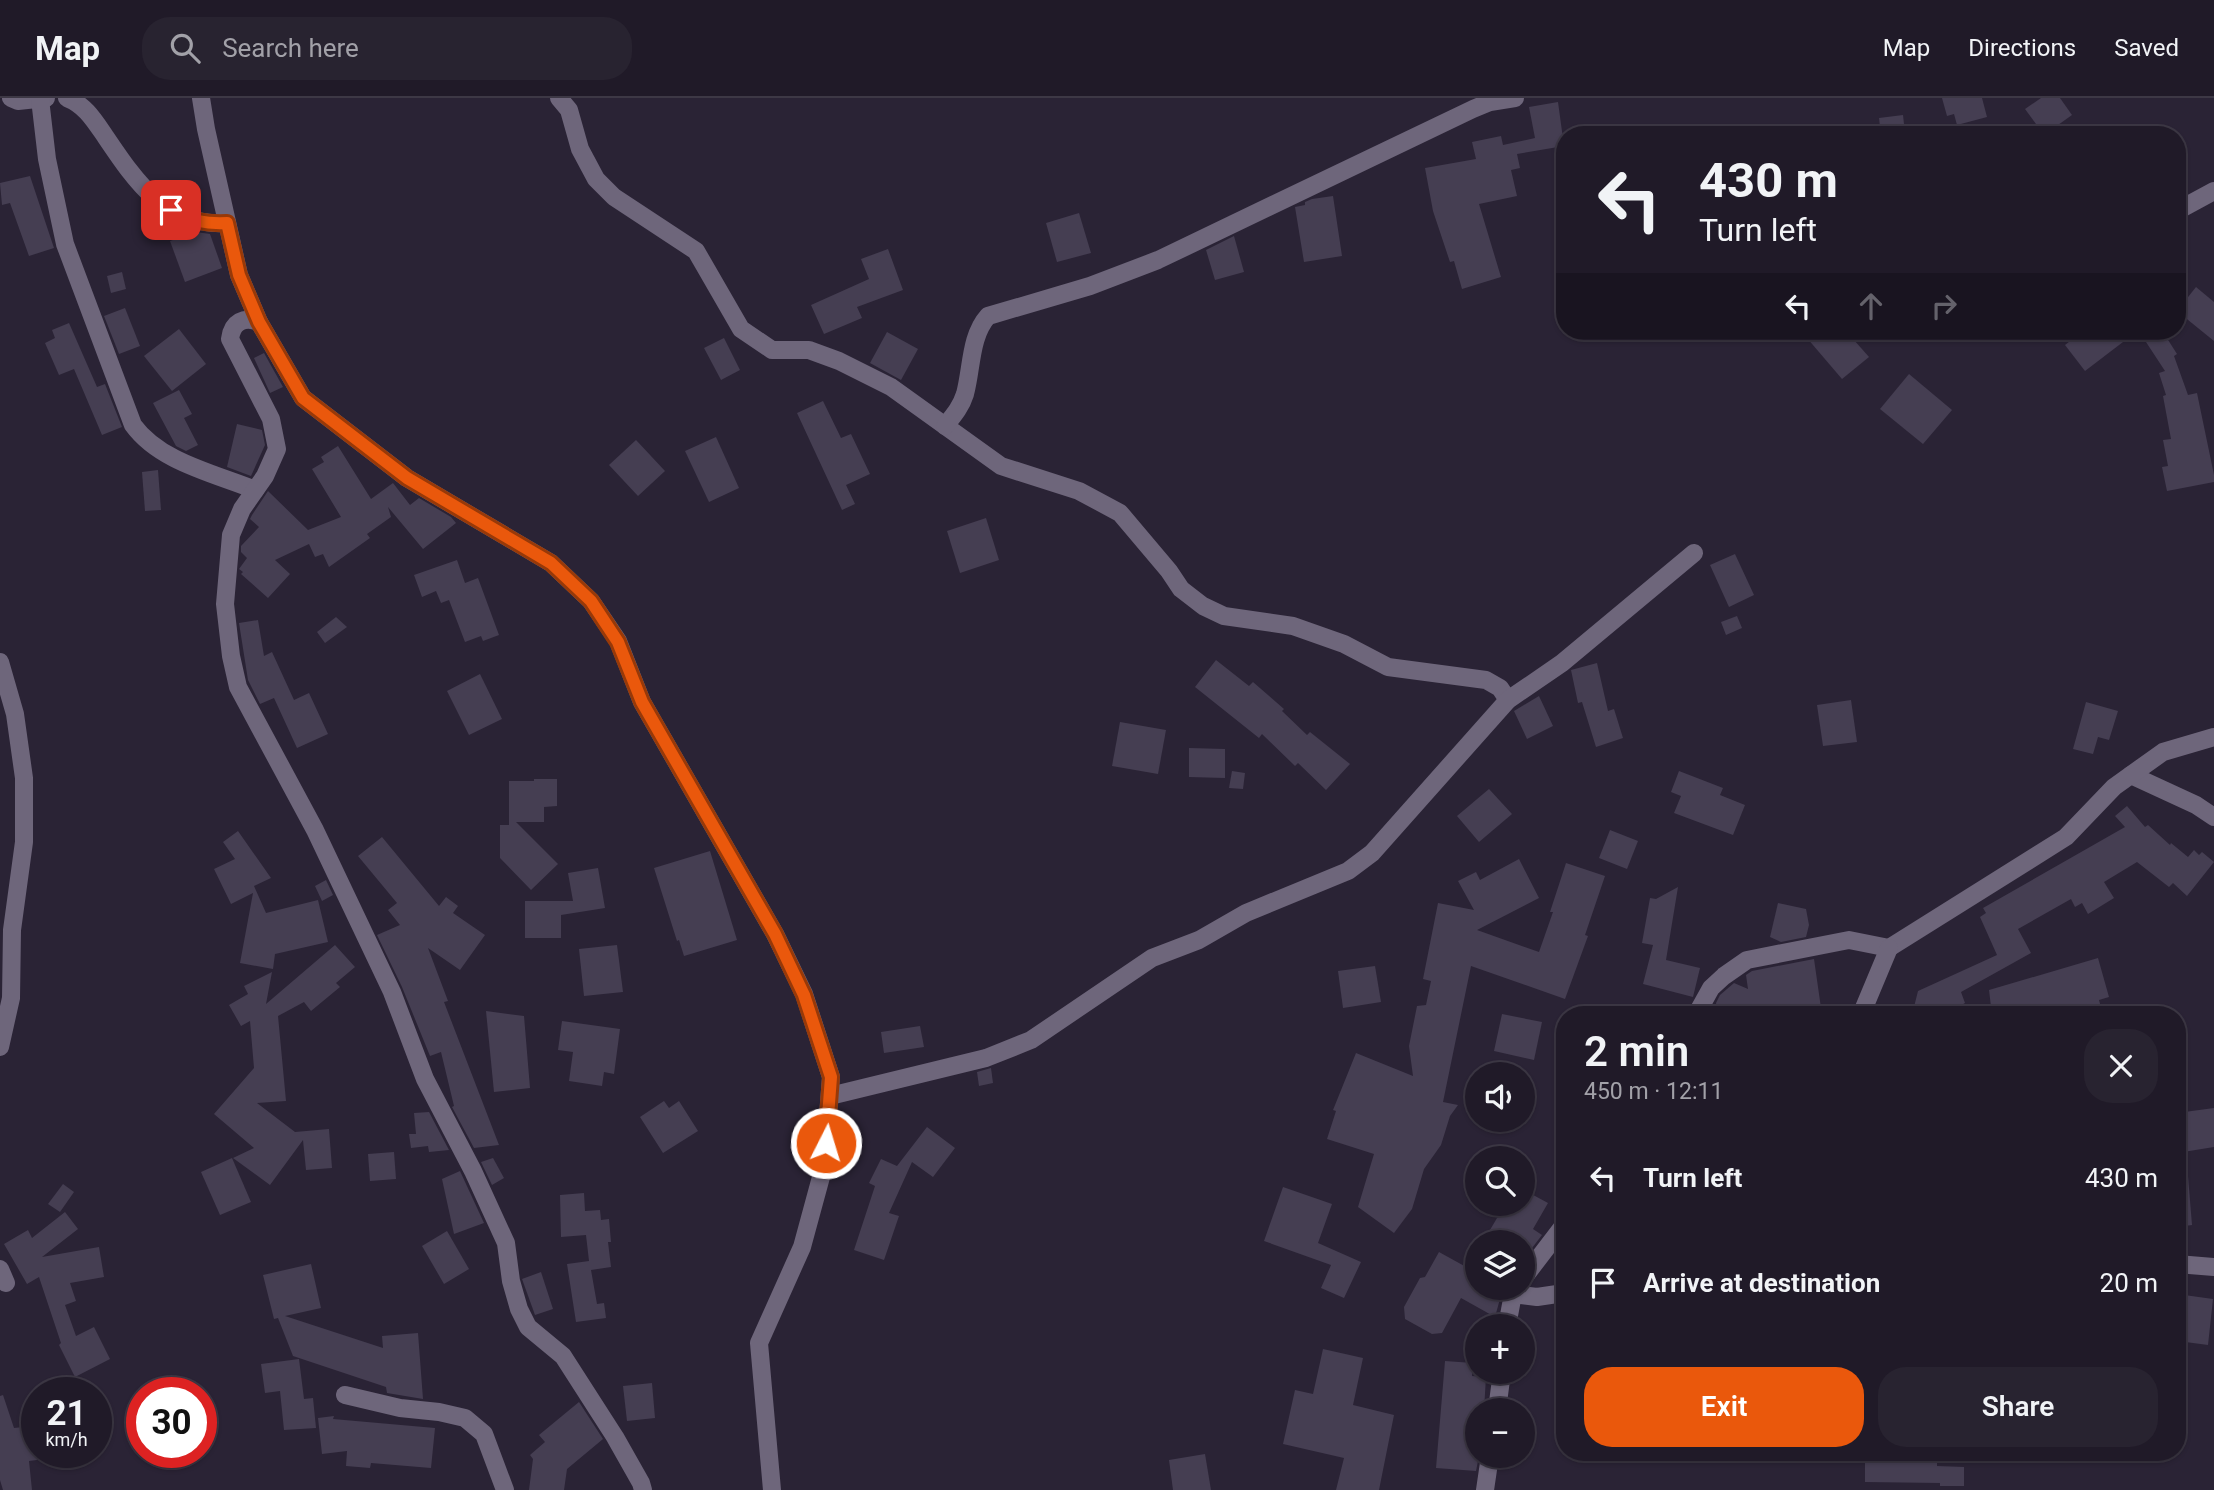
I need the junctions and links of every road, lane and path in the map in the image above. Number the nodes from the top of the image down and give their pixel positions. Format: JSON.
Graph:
{"nodes":[{"id":1,"x":11,"y":98,"type":"edge"},
{"id":2,"x":67,"y":98,"type":"edge"},
{"id":3,"x":201,"y":98,"type":"edge"},
{"id":4,"x":559,"y":98,"type":"edge"},
{"id":5,"x":1508,"y":98,"type":"edge"},
{"id":6,"x":1514,"y":98,"type":"edge"},
{"id":7,"x":43,"y":99,"type":"edge"},
{"id":8,"x":2214,"y":191,"type":"edge"},
{"id":9,"x":2186,"y":206,"type":"edge"},
{"id":10,"x":227,"y":223,"type":"junction"},
{"id":11,"x":259,"y":322,"type":"junction"},
{"id":12,"x":945,"y":426,"type":"junction"},
{"id":13,"x":255,"y":490,"type":"junction"},
{"id":14,"x":1694,"y":553,"type":"dead end"},
{"id":15,"x":0,"y":662,"type":"edge"},
{"id":16,"x":1508,"y":699,"type":"junction"},
{"id":17,"x":2214,"y":737,"type":"edge"},
{"id":18,"x":2131,"y":775,"type":"junction"},
{"id":19,"x":2214,"y":817,"type":"edge"},
{"id":20,"x":1889,"y":948,"type":"junction"},
{"id":21,"x":1701,"y":1006,"type":"edge"},
{"id":22,"x":1865,"y":1006,"type":"edge"},
{"id":23,"x":0,"y":1047,"type":"edge"},
{"id":24,"x":830,"y":1096,"type":"junction"},
{"id":25,"x":1556,"y":1236,"type":"edge"},
{"id":26,"x":1535,"y":1263,"type":"edge"},
{"id":27,"x":2186,"y":1265,"type":"edge"},
{"id":28,"x":2214,"y":1267,"type":"edge"},
{"id":29,"x":1556,"y":1294,"type":"edge"},
{"id":30,"x":1535,"y":1296,"type":"edge"},
{"id":31,"x":345,"y":1395,"type":"dead end"},
{"id":32,"x":1488,"y":1468,"type":"edge"},
{"id":33,"x":505,"y":1490,"type":"edge"},
{"id":34,"x":643,"y":1490,"type":"edge"},
{"id":35,"x":772,"y":1490,"type":"edge"},
{"id":36,"x":1485,"y":1490,"type":"edge"}],
"edges":[{"from":1,"to":7,"type":"street"},
{"from":2,"to":10,"type":"street"},
{"from":3,"to":10,"type":"street"},
{"from":4,"to":12,"type":"street"},
{"from":5,"to":6,"type":"street"},
{"from":5,"to":12,"type":"street"},
{"from":7,"to":13,"type":"street"},
{"from":8,"to":9,"type":"street"},
{"from":10,"to":11,"type":"street"},
{"from":11,"to":13,"type":"street"},
{"from":11,"to":24,"type":"street"},
{"from":12,"to":16,"type":"street"},
{"from":13,"to":34,"type":"street"},
{"from":14,"to":16,"type":"street"},
{"from":15,"to":23,"type":"street"},
{"from":16,"to":24,"type":"street"},
{"from":17,"to":18,"type":"street"},
{"from":18,"to":19,"type":"street"},
{"from":18,"to":20,"type":"street"},
{"from":20,"to":21,"type":"street"},
{"from":20,"to":22,"type":"street"},
{"from":24,"to":35,"type":"street"},
{"from":25,"to":26,"type":"street"},
{"from":27,"to":28,"type":"street"},
{"from":29,"to":30,"type":"street"},
{"from":31,"to":33,"type":"street"},
{"from":32,"to":36,"type":"street"}]}
